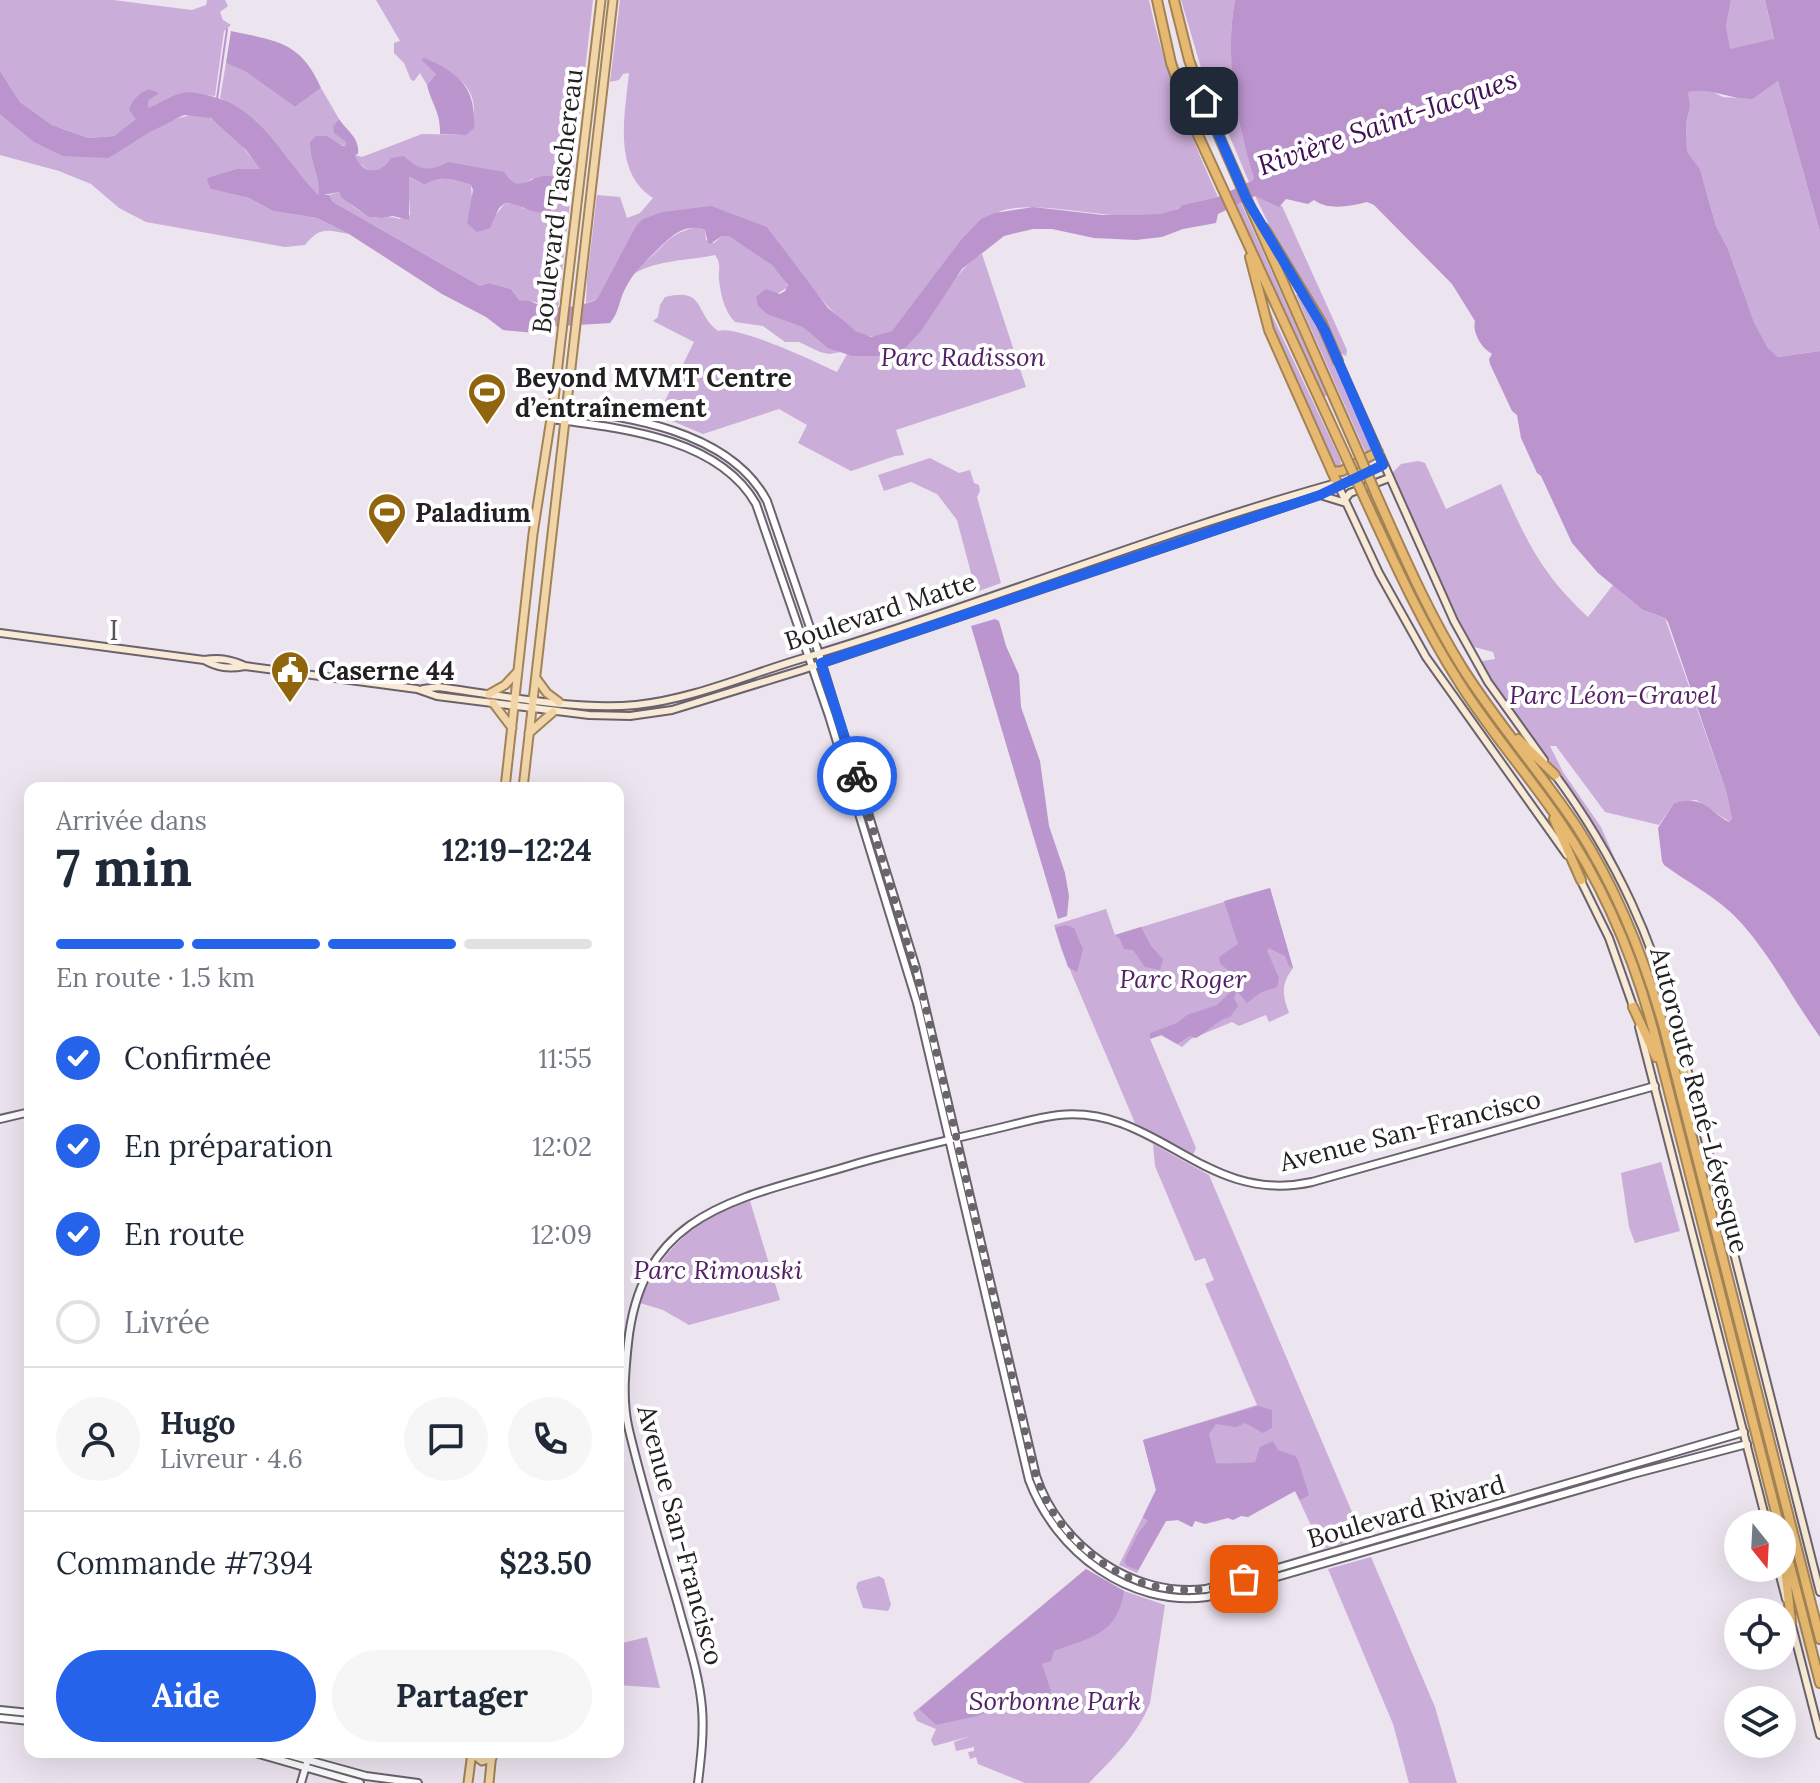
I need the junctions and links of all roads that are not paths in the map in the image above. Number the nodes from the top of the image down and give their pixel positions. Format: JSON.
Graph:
{"nodes":[{"id":1,"x":601,"y":0,"type":"edge"},
{"id":2,"x":613,"y":0,"type":"edge"},
{"id":3,"x":1157,"y":0,"type":"edge"},
{"id":4,"x":1174,"y":0,"type":"edge"},
{"id":5,"x":1247,"y":200,"type":"junction"},
{"id":6,"x":1246,"y":240,"type":"junction"},
{"id":7,"x":1338,"y":361,"type":"joint"},
{"id":8,"x":553,"y":408,"type":"junction"},
{"id":9,"x":565,"y":409,"type":"junction"},
{"id":10,"x":551,"y":419,"type":"junction"},
{"id":11,"x":564,"y":421,"type":"junction"},
{"id":12,"x":1378,"y":452,"type":"junction"},
{"id":13,"x":1383,"y":465,"type":"junction"},
{"id":14,"x":1332,"y":472,"type":"junction"},
{"id":15,"x":1389,"y":478,"type":"junction"},
{"id":16,"x":1338,"y":485,"type":"junction"},
{"id":17,"x":1320,"y":495,"type":"junction"},
{"id":18,"x":1346,"y":501,"type":"junction"},
{"id":19,"x":0,"y":633,"type":"edge"},
{"id":20,"x":819,"y":654,"type":"junction"},
{"id":21,"x":808,"y":656,"type":"junction"},
{"id":22,"x":520,"y":659,"type":"junction"},
{"id":23,"x":821,"y":663,"type":"junction"},
{"id":24,"x":812,"y":666,"type":"junction"},
{"id":25,"x":537,"y":667,"type":"junction"},
{"id":26,"x":518,"y":671,"type":"junction"},
{"id":27,"x":536,"y":678,"type":"junction"},
{"id":28,"x":423,"y":689,"type":"junction"},
{"id":29,"x":489,"y":694,"type":"junction"},
{"id":30,"x":515,"y":702,"type":"junction"},
{"id":31,"x":559,"y":702,"type":"junction"},
{"id":32,"x":493,"y":703,"type":"junction"},
{"id":33,"x":532,"y":704,"type":"junction"},
{"id":34,"x":553,"y":712,"type":"junction"},
{"id":35,"x":1493,"y":713,"type":"junction"},
{"id":36,"x":512,"y":730,"type":"junction"},
{"id":37,"x":528,"y":736,"type":"junction"},
{"id":38,"x":1555,"y":775,"type":"junction"},
{"id":39,"x":506,"y":782,"type":"edge"},
{"id":40,"x":524,"y":782,"type":"edge"},
{"id":41,"x":1550,"y":807,"type":"junction"},
{"id":42,"x":1581,"y":880,"type":"junction"},
{"id":43,"x":1633,"y":1007,"type":"junction"},
{"id":44,"x":1681,"y":1044,"type":"junction"},
{"id":45,"x":1666,"y":1080,"type":"junction"},
{"id":46,"x":1655,"y":1086,"type":"junction"},
{"id":47,"x":24,"y":1113,"type":"edge"},
{"id":48,"x":0,"y":1119,"type":"edge"},
{"id":49,"x":1691,"y":1136,"type":"junction"},
{"id":50,"x":953,"y":1139,"type":"junction"},
{"id":51,"x":1744,"y":1432,"type":"junction"},
{"id":52,"x":1717,"y":1440,"type":"junction"},
{"id":53,"x":1747,"y":1444,"type":"junction"},
{"id":54,"x":1720,"y":1452,"type":"junction"},
{"id":55,"x":1764,"y":1510,"type":"edge"},
{"id":56,"x":1775,"y":1510,"type":"edge"},
{"id":57,"x":1794,"y":1582,"type":"edge"},
{"id":58,"x":1820,"y":1592,"type":"edge"},
{"id":59,"x":1820,"y":1639,"type":"edge"},
{"id":60,"x":1796,"y":1641,"type":"edge"},
{"id":61,"x":1820,"y":1683,"type":"edge"},
{"id":62,"x":0,"y":1710,"type":"edge"},
{"id":63,"x":24,"y":1712,"type":"edge"},
{"id":64,"x":0,"y":1718,"type":"edge"},
{"id":65,"x":24,"y":1720,"type":"edge"},
{"id":66,"x":1820,"y":1735,"type":"edge"},
{"id":67,"x":279,"y":1758,"type":"edge"},
{"id":68,"x":292,"y":1758,"type":"edge"},
{"id":69,"x":308,"y":1758,"type":"edge"},
{"id":70,"x":471,"y":1758,"type":"edge"},
{"id":71,"x":492,"y":1758,"type":"edge"},
{"id":72,"x":306,"y":1764,"type":"junction"},
{"id":73,"x":301,"y":1783,"type":"edge"},
{"id":74,"x":360,"y":1783,"type":"edge"},
{"id":75,"x":417,"y":1783,"type":"edge"},
{"id":76,"x":468,"y":1783,"type":"edge"},
{"id":77,"x":489,"y":1783,"type":"edge"},
{"id":78,"x":698,"y":1783,"type":"edge"}],
"edges":[{"from":1,"to":8,"type":"main road","name":"Boulevard Taschereau"},
{"from":2,"to":9,"type":"main road","name":"Boulevard Taschereau"},
{"from":3,"to":6,"type":"highway","name":"Autoroute René-Lévesque"},
{"from":4,"to":5,"type":"highway","name":"Autoroute René-Lévesque"},
{"from":5,"to":7,"type":"highway"},
{"from":5,"to":35,"type":"highway","name":"Autoroute René-Lévesque","bridge":true},
{"from":6,"to":14,"type":"highway"},
{"from":6,"to":41,"type":"highway","name":"Autoroute René-Lévesque","bridge":true},
{"from":7,"to":12,"type":"main road"},
{"from":8,"to":9,"type":"street","name":"Boulevard Rivard"},
{"from":8,"to":10,"type":"main road","name":"Boulevard Taschereau"},
{"from":9,"to":11,"type":"main road","name":"Boulevard Taschereau"},
{"from":9,"to":20,"type":"street","name":"Boulevard Rivard"},
{"from":10,"to":11,"type":"street","name":"Boulevard Rivard"},
{"from":10,"to":22,"type":"main road","name":"Boulevard Taschereau"},
{"from":11,"to":21,"type":"street","name":"Boulevard Rivard"},
{"from":11,"to":25,"type":"main road","name":"Boulevard Taschereau"},
{"from":12,"to":13,"type":"main road"},
{"from":12,"to":14,"type":"highway"},
{"from":13,"to":15,"type":"main road"},
{"from":13,"to":16,"type":"main road","name":"Boulevard Matte"},
{"from":14,"to":16,"type":"highway"},
{"from":15,"to":18,"type":"main road"},
{"from":15,"to":38,"type":"main road"},
{"from":16,"to":17,"type":"main road","name":"Boulevard Matte"},
{"from":16,"to":18,"type":"main road"},
{"from":16,"to":20,"type":"main road","name":"Boulevard Matte"},
{"from":17,"to":18,"type":"main road"},
{"from":17,"to":23,"type":"main road","name":"Boulevard Matte"},
{"from":18,"to":42,"type":"main road"},
{"from":19,"to":28,"type":"main road","name":"Boulevard Matte"},
{"from":20,"to":21,"type":"main road","name":"Boulevard Matte"},
{"from":20,"to":23,"type":"street","name":"Boulevard Rivard"},
{"from":21,"to":24,"type":"street","name":"Boulevard Rivard"},
{"from":21,"to":31,"type":"main road","name":"Boulevard Matte"},
{"from":22,"to":25,"type":"main road"},
{"from":22,"to":26,"type":"main road","name":"Boulevard Taschereau"},
{"from":23,"to":24,"type":"main road","name":"Boulevard Matte"},
{"from":23,"to":50,"type":"street","name":"Boulevard Rivard"},
{"from":24,"to":34,"type":"main road","name":"Boulevard Matte"},
{"from":24,"to":50,"type":"street","name":"Boulevard Rivard"},
{"from":25,"to":27,"type":"main road","name":"Boulevard Taschereau"},
{"from":26,"to":29,"type":"main road"},
{"from":26,"to":30,"type":"main road","name":"Boulevard Taschereau"},
{"from":27,"to":31,"type":"main road"},
{"from":27,"to":33,"type":"main road","name":"Boulevard Taschereau"},
{"from":28,"to":29,"type":"main road","name":"Boulevard Matte"},
{"from":28,"to":32,"type":"main road","name":"Boulevard Matte"},
{"from":29,"to":30,"type":"main road","name":"Boulevard Matte"},
{"from":30,"to":32,"type":"main road","name":"Boulevard Matte"},
{"from":30,"to":33,"type":"main road","name":"Boulevard Matte"},
{"from":30,"to":36,"type":"main road","name":"Boulevard Taschereau"},
{"from":31,"to":33,"type":"main road","name":"Boulevard Matte"},
{"from":32,"to":36,"type":"main road"},
{"from":33,"to":34,"type":"main road","name":"Boulevard Matte"},
{"from":33,"to":37,"type":"main road","name":"Boulevard Taschereau"},
{"from":34,"to":37,"type":"main road"},
{"from":35,"to":38,"type":"highway"},
{"from":35,"to":49,"type":"highway","name":"Autoroute René-Lévesque"},
{"from":36,"to":37,"type":"main road"},
{"from":36,"to":39,"type":"main road","name":"Boulevard Taschereau"},
{"from":37,"to":40,"type":"main road","name":"Boulevard Taschereau"},
{"from":38,"to":44,"type":"main road"},
{"from":41,"to":42,"type":"highway"},
{"from":41,"to":45,"type":"highway","name":"Autoroute René-Lévesque"},
{"from":42,"to":43,"type":"main road"},
{"from":43,"to":45,"type":"highway"},
{"from":43,"to":46,"type":"main road"},
{"from":44,"to":49,"type":"highway"},
{"from":44,"to":58,"type":"main road"},
{"from":45,"to":56,"type":"highway","name":"Autoroute René-Lévesque"},
{"from":46,"to":50,"type":"street","name":"Avenue San-Francisco"},
{"from":46,"to":51,"type":"main road"},
{"from":47,"to":48,"type":"street"},
{"from":49,"to":59,"type":"highway","name":"Autoroute René-Lévesque"},
{"from":50,"to":52,"type":"street","name":"Boulevard Rivard"},
{"from":50,"to":54,"type":"street","name":"Boulevard Rivard"},
{"from":50,"to":78,"type":"street","name":"Avenue San-Francisco"},
{"from":51,"to":52,"type":"street","name":"Boulevard Rivard"},
{"from":51,"to":53,"type":"main road"},
{"from":52,"to":54,"type":"street"},
{"from":53,"to":54,"type":"street","name":"Boulevard Rivard"},
{"from":53,"to":55,"type":"main road"},
{"from":57,"to":61,"type":"highway"},
{"from":60,"to":66,"type":"main road"},
{"from":62,"to":63,"type":"street"},
{"from":64,"to":65,"type":"street"},
{"from":67,"to":72,"type":"street"},
{"from":68,"to":72,"type":"street"},
{"from":69,"to":72,"type":"street"},
{"from":70,"to":76,"type":"main road"},
{"from":71,"to":77,"type":"main road"},
{"from":72,"to":73,"type":"street"},
{"from":72,"to":74,"type":"street"},
{"from":72,"to":75,"type":"street"}]}
